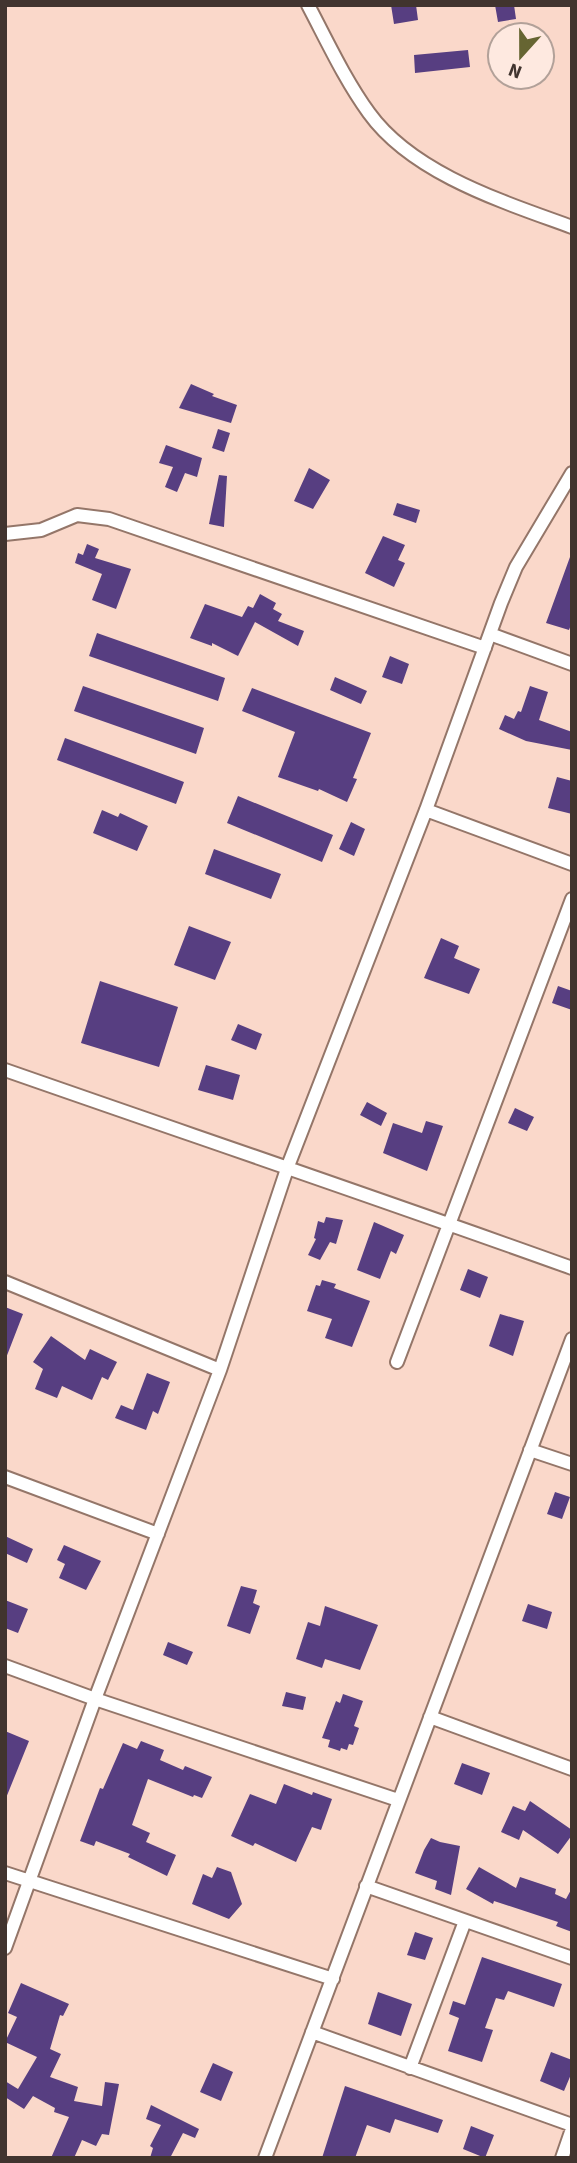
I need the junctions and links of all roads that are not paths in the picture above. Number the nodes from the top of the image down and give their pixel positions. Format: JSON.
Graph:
{"nodes":[{"id":1,"x":308,"y":5,"type":"edge"},
{"id":2,"x":572,"y":227,"type":"edge"},
{"id":3,"x":572,"y":473,"type":"edge"},
{"id":4,"x":5,"y":534,"type":"edge"},
{"id":5,"x":491,"y":634,"type":"junction"},
{"id":6,"x":485,"y":649,"type":"junction"},
{"id":7,"x":572,"y":664,"type":"edge"},
{"id":8,"x":426,"y":810,"type":"junction"},
{"id":9,"x":572,"y":864,"type":"edge"},
{"id":10,"x":572,"y":899,"type":"edge"},
{"id":11,"x":5,"y":1070,"type":"edge"},
{"id":12,"x":288,"y":1167,"type":"junction"},
{"id":13,"x":450,"y":1224,"type":"junction"},
{"id":14,"x":572,"y":1268,"type":"edge"},
{"id":15,"x":5,"y":1282,"type":"edge"},
{"id":16,"x":572,"y":1339,"type":"edge"},
{"id":17,"x":397,"y":1362,"type":"dead end"},
{"id":18,"x":220,"y":1370,"type":"junction"},
{"id":19,"x":530,"y":1450,"type":"junction"},
{"id":20,"x":572,"y":1464,"type":"edge"},
{"id":21,"x":5,"y":1477,"type":"edge"},
{"id":22,"x":158,"y":1534,"type":"junction"},
{"id":23,"x":5,"y":1666,"type":"edge"},
{"id":24,"x":95,"y":1699,"type":"junction"},
{"id":25,"x":430,"y":1717,"type":"junction"},
{"id":26,"x":572,"y":1769,"type":"edge"},
{"id":27,"x":398,"y":1800,"type":"junction"},
{"id":28,"x":5,"y":1873,"type":"edge"},
{"id":29,"x":28,"y":1881,"type":"junction"},
{"id":30,"x":366,"y":1886,"type":"junction"},
{"id":31,"x":465,"y":1921,"type":"junction"},
{"id":32,"x":5,"y":1948,"type":"edge"},
{"id":33,"x":572,"y":1958,"type":"edge"},
{"id":34,"x":333,"y":1979,"type":"junction"},
{"id":35,"x":313,"y":2032,"type":"junction"},
{"id":36,"x":410,"y":2068,"type":"junction"},
{"id":37,"x":572,"y":2127,"type":"edge"},
{"id":38,"x":265,"y":2158,"type":"edge"},
{"id":39,"x":562,"y":2158,"type":"edge"}],
"edges":[{"from":1,"to":2,"type":"street"},
{"from":3,"to":5,"type":"street"},
{"from":4,"to":6,"type":"street"},
{"from":5,"to":6,"type":"street"},
{"from":5,"to":7,"type":"street"},
{"from":6,"to":8,"type":"street"},
{"from":8,"to":9,"type":"street"},
{"from":8,"to":12,"type":"street"},
{"from":10,"to":13,"type":"street"},
{"from":11,"to":12,"type":"street"},
{"from":12,"to":13,"type":"street"},
{"from":12,"to":18,"type":"street"},
{"from":13,"to":14,"type":"street"},
{"from":13,"to":17,"type":"street"},
{"from":15,"to":18,"type":"street"},
{"from":16,"to":19,"type":"street"},
{"from":18,"to":22,"type":"street"},
{"from":19,"to":20,"type":"street"},
{"from":19,"to":25,"type":"street"},
{"from":21,"to":22,"type":"street"},
{"from":22,"to":24,"type":"street"},
{"from":23,"to":24,"type":"street"},
{"from":24,"to":27,"type":"street"},
{"from":24,"to":29,"type":"street"},
{"from":25,"to":26,"type":"street"},
{"from":25,"to":27,"type":"street"},
{"from":27,"to":30,"type":"street"},
{"from":28,"to":29,"type":"street"},
{"from":29,"to":32,"type":"street"},
{"from":29,"to":34,"type":"street"},
{"from":30,"to":31,"type":"street"},
{"from":30,"to":34,"type":"street"},
{"from":31,"to":33,"type":"street"},
{"from":31,"to":36,"type":"street"},
{"from":34,"to":35,"type":"street"},
{"from":35,"to":36,"type":"street"},
{"from":35,"to":38,"type":"street"},
{"from":36,"to":37,"type":"street"},
{"from":37,"to":39,"type":"street"}]}
